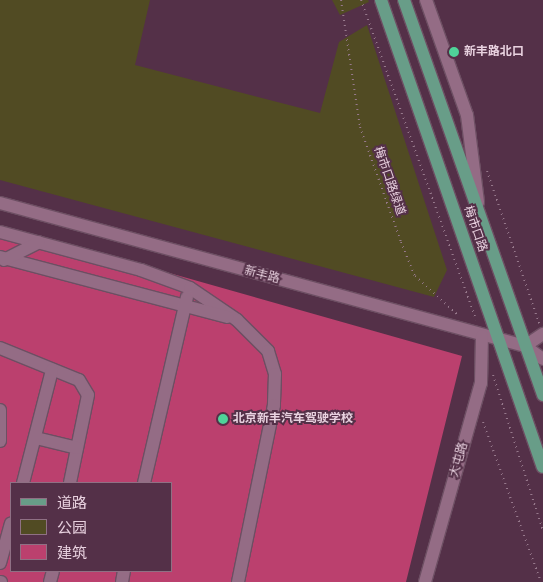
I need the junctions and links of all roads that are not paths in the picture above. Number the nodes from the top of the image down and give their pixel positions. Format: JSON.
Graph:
{"nodes":[{"id":1,"x":381,"y":0,"type":"edge"},
{"id":2,"x":404,"y":0,"type":"edge"},
{"id":3,"x":426,"y":0,"type":"edge"},
{"id":4,"x":0,"y":203,"type":"edge"},
{"id":5,"x":481,"y":227,"type":"junction"},
{"id":6,"x":0,"y":232,"type":"edge"},
{"id":7,"x":39,"y":242,"type":"junction"},
{"id":8,"x":2,"y":259,"type":"edge"},
{"id":9,"x":190,"y":288,"type":"junction"},
{"id":10,"x":186,"y":305,"type":"junction"},
{"id":11,"x":237,"y":320,"type":"junction"},
{"id":12,"x":543,"y":334,"type":"edge"},
{"id":13,"x":482,"y":336,"type":"junction"},
{"id":14,"x":500,"y":340,"type":"junction"},
{"id":15,"x":524,"y":346,"type":"junction"},
{"id":16,"x":0,"y":348,"type":"edge"},
{"id":17,"x":543,"y":359,"type":"edge"},
{"id":18,"x":52,"y":370,"type":"junction"},
{"id":19,"x":543,"y":395,"type":"edge"},
{"id":20,"x":0,"y":410,"type":"edge"},
{"id":21,"x":36,"y":438,"type":"junction"},
{"id":22,"x":0,"y":441,"type":"edge"},
{"id":23,"x":77,"y":448,"type":"junction"},
{"id":24,"x":543,"y":467,"type":"edge"},
{"id":25,"x":23,"y":482,"type":"edge"},
{"id":26,"x":70,"y":482,"type":"edge"},
{"id":27,"x":144,"y":482,"type":"edge"},
{"id":28,"x":10,"y":527,"type":"edge"},
{"id":29,"x":0,"y":563,"type":"edge"},
{"id":30,"x":238,"y":582,"type":"edge"},
{"id":31,"x":425,"y":582,"type":"edge"}],
"edges":[{"from":1,"to":14,"type":"main road","name":"梅市口路"},
{"from":2,"to":5,"type":"main road","name":"梅市口路"},
{"from":3,"to":5,"type":"street"},
{"from":4,"to":13,"type":"street","name":"新丰路"},
{"from":5,"to":15,"type":"main road","name":"梅市口路"},
{"from":6,"to":7,"type":"street"},
{"from":7,"to":8,"type":"street"},
{"from":7,"to":9,"type":"street"},
{"from":8,"to":10,"type":"street"},
{"from":9,"to":10,"type":"street"},
{"from":9,"to":11,"type":"street"},
{"from":10,"to":11,"type":"street"},
{"from":10,"to":27,"type":"street"},
{"from":11,"to":30,"type":"street"},
{"from":12,"to":15,"type":"street"},
{"from":13,"to":14,"type":"street","name":"新丰路"},
{"from":13,"to":31,"type":"street","name":"大屯路"},
{"from":14,"to":15,"type":"street","name":"新丰路"},
{"from":14,"to":24,"type":"main road","name":"梅市口路"},
{"from":15,"to":17,"type":"street"},
{"from":15,"to":19,"type":"main road","name":"梅市口路"},
{"from":16,"to":18,"type":"street"},
{"from":18,"to":21,"type":"street"},
{"from":18,"to":23,"type":"street"},
{"from":20,"to":22,"type":"street"},
{"from":21,"to":23,"type":"street"},
{"from":21,"to":25,"type":"street"},
{"from":23,"to":26,"type":"street"},
{"from":28,"to":29,"type":"street"}]}
